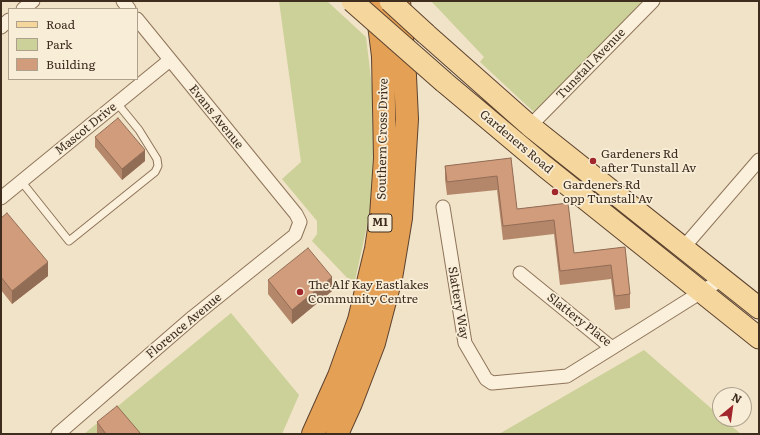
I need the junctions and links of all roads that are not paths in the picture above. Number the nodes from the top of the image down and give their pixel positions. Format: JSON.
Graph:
{"nodes":[{"id":1,"x":32,"y":1,"type":"edge"},
{"id":2,"x":352,"y":1,"type":"edge"},
{"id":3,"x":376,"y":1,"type":"edge"},
{"id":4,"x":390,"y":1,"type":"edge"},
{"id":5,"x":399,"y":1,"type":"edge"},
{"id":6,"x":653,"y":1,"type":"edge"},
{"id":7,"x":24,"y":8,"type":"edge"},
{"id":8,"x":138,"y":20,"type":"edge"},
{"id":9,"x":170,"y":60,"type":"junction"},
{"id":10,"x":117,"y":103,"type":"junction"},
{"id":11,"x":530,"y":126,"type":"junction"},
{"id":12,"x":759,"y":160,"type":"edge"},
{"id":13,"x":21,"y":181,"type":"junction"},
{"id":14,"x":1,"y":198,"type":"edge"},
{"id":15,"x":443,"y":206,"type":"dead end"},
{"id":16,"x":296,"y":214,"type":"joint"},
{"id":17,"x":683,"y":248,"type":"junction"},
{"id":18,"x":520,"y":273,"type":"dead end"},
{"id":19,"x":722,"y":279,"type":"junction"},
{"id":20,"x":701,"y":292,"type":"junction"},
{"id":21,"x":759,"y":308,"type":"edge"},
{"id":22,"x":759,"y":338,"type":"edge"},
{"id":23,"x":612,"y":348,"type":"junction"},
{"id":24,"x":58,"y":434,"type":"edge"},
{"id":25,"x":313,"y":434,"type":"edge"},
{"id":26,"x":337,"y":434,"type":"edge"}],
"edges":[{"from":1,"to":7,"type":"street"},
{"from":2,"to":20,"type":"main road","name":"Gardeners Road","bridge":true},
{"from":3,"to":25,"type":"highway","name":"Southern Cross Drive","number":"M1"},
{"from":4,"to":11,"type":"main road","name":"Gardeners Road","bridge":true},
{"from":5,"to":26,"type":"highway","name":"Southern Cross Drive","number":"M1"},
{"from":6,"to":11,"type":"street","name":"Tunstall Avenue"},
{"from":8,"to":9,"type":"street","name":"Evans Avenue"},
{"from":9,"to":10,"type":"street","name":"Mascot Drive"},
{"from":9,"to":16,"type":"street","name":"Evans Avenue"},
{"from":10,"to":13,"type":"street","name":"Mascot Drive"},
{"from":10,"to":13,"type":"lane"},
{"from":11,"to":17,"type":"main road","name":"Gardeners Road"},
{"from":12,"to":17,"type":"street"},
{"from":13,"to":14,"type":"street","name":"Mascot Drive"},
{"from":15,"to":23,"type":"street","name":"Slattery Way"},
{"from":16,"to":24,"type":"street","name":"Florence Avenue"},
{"from":17,"to":19,"type":"main road","name":"Gardeners Road"},
{"from":18,"to":23,"type":"street","name":"Slattery Place"},
{"from":19,"to":20,"type":"street","name":"Slattery Place"},
{"from":19,"to":21,"type":"main road","name":"Gardeners Road"},
{"from":20,"to":22,"type":"main road","name":"Gardeners Road"},
{"from":20,"to":23,"type":"street","name":"Slattery Place"}]}
